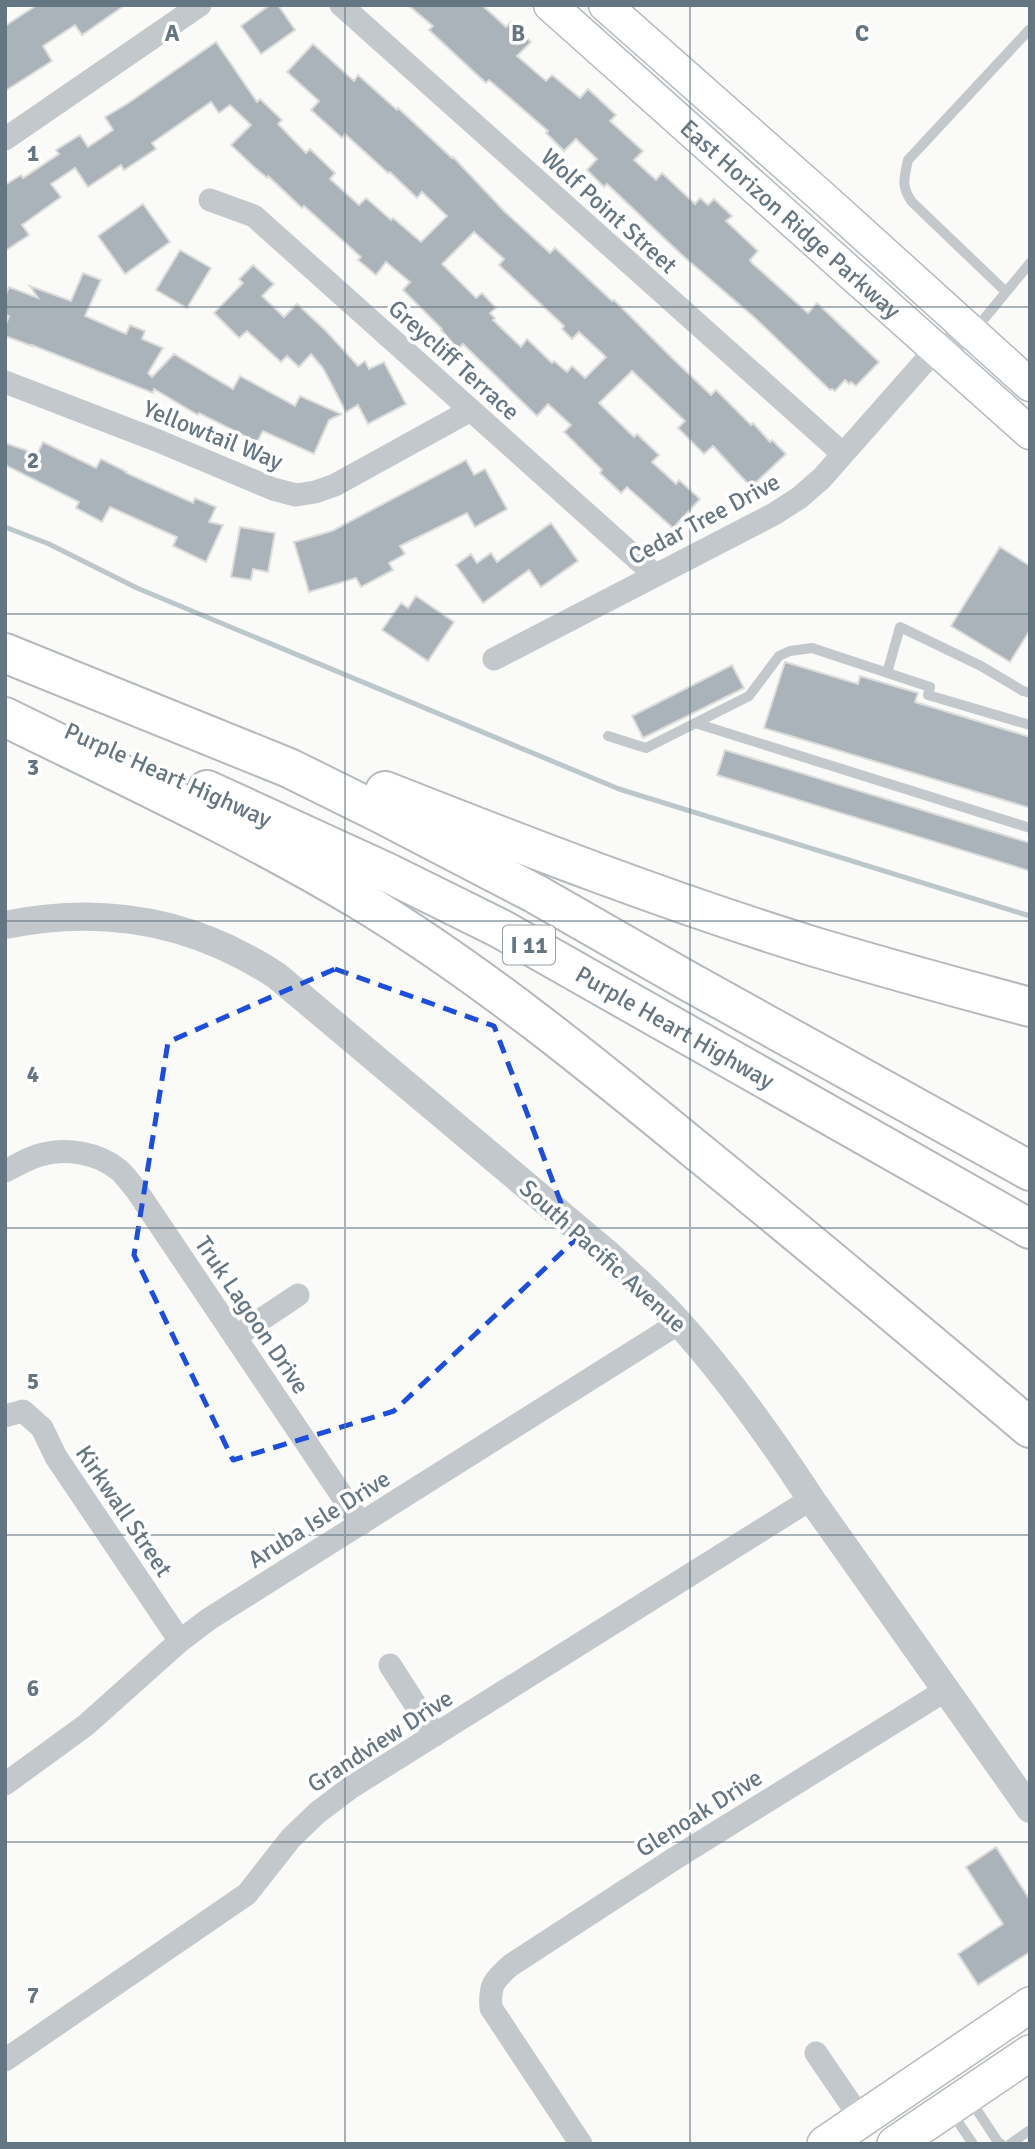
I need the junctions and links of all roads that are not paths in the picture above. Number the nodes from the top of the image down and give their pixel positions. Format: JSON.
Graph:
{"nodes":[{"id":1,"x":200,"y":5,"type":"edge"},
{"id":2,"x":341,"y":5,"type":"edge"},
{"id":3,"x":550,"y":5,"type":"edge"},
{"id":4,"x":605,"y":5,"type":"edge"},
{"id":5,"x":1030,"y":29,"type":"edge"},
{"id":6,"x":5,"y":139,"type":"edge"},
{"id":7,"x":210,"y":200,"type":"dead end"},
{"id":8,"x":1030,"y":262,"type":"edge"},
{"id":9,"x":1005,"y":291,"type":"junction"},
{"id":10,"x":972,"y":333,"type":"junction"},
{"id":11,"x":935,"y":350,"type":"junction"},
{"id":12,"x":5,"y":382,"type":"edge"},
{"id":13,"x":1030,"y":385,"type":"edge"},
{"id":14,"x":471,"y":410,"type":"junction"},
{"id":15,"x":1030,"y":433,"type":"edge"},
{"id":16,"x":843,"y":454,"type":"junction"},
{"id":17,"x":655,"y":575,"type":"junction"},
{"id":18,"x":5,"y":653,"type":"edge"},
{"id":19,"x":494,"y":659,"type":"dead end"},
{"id":20,"x":887,"y":673,"type":"junction"},
{"id":21,"x":1030,"y":693,"type":"edge"},
{"id":22,"x":5,"y":705,"type":"edge"},
{"id":23,"x":5,"y":717,"type":"edge"},
{"id":24,"x":695,"y":723,"type":"junction"},
{"id":25,"x":1030,"y":725,"type":"edge"},
{"id":26,"x":608,"y":736,"type":"dead end"},
{"id":27,"x":289,"y":768,"type":"junction"},
{"id":28,"x":1030,"y":828,"type":"edge"},
{"id":29,"x":5,"y":925,"type":"edge"},
{"id":30,"x":1030,"y":1007,"type":"edge"},
{"id":31,"x":5,"y":1171,"type":"edge"},
{"id":32,"x":1030,"y":1171,"type":"edge"},
{"id":33,"x":1030,"y":1229,"type":"edge"},
{"id":34,"x":298,"y":1295,"type":"dead end"},
{"id":35,"x":679,"y":1323,"type":"junction"},
{"id":36,"x":235,"y":1337,"type":"junction"},
{"id":37,"x":14,"y":1414,"type":"edge"},
{"id":38,"x":1030,"y":1428,"type":"edge"},
{"id":39,"x":811,"y":1499,"type":"junction"},
{"id":40,"x":360,"y":1524,"type":"junction"},
{"id":41,"x":180,"y":1641,"type":"junction"},
{"id":42,"x":390,"y":1665,"type":"dead end"},
{"id":43,"x":946,"y":1690,"type":"junction"},
{"id":44,"x":435,"y":1735,"type":"junction"},
{"id":45,"x":7,"y":1778,"type":"edge"},
{"id":46,"x":1030,"y":1808,"type":"edge"},
{"id":47,"x":1030,"y":2005,"type":"edge"},
{"id":48,"x":816,"y":2053,"type":"dead end"},
{"id":49,"x":1029,"y":2055,"type":"edge"},
{"id":50,"x":5,"y":2060,"type":"edge"},
{"id":51,"x":958,"y":2101,"type":"junction"},
{"id":52,"x":861,"y":2119,"type":"junction"},
{"id":53,"x":1030,"y":2130,"type":"edge"},
{"id":54,"x":581,"y":2144,"type":"edge"},
{"id":55,"x":825,"y":2144,"type":"edge"},
{"id":56,"x":895,"y":2144,"type":"edge"},
{"id":57,"x":973,"y":2144,"type":"edge"},
{"id":58,"x":1001,"y":2144,"type":"edge"},
{"id":59,"x":1010,"y":2144,"type":"edge"}],
"edges":[{"from":1,"to":6,"type":"street"},
{"from":2,"to":16,"type":"street","name":"Wolf Point Street"},
{"from":3,"to":11,"type":"main road","name":"East Horizon Ridge Parkway"},
{"from":4,"to":10,"type":"main road","name":"East Horizon Ridge Parkway"},
{"from":5,"to":9,"type":"lane"},
{"from":7,"to":14,"type":"street","name":"Greycliff Terrace"},
{"from":8,"to":9,"type":"lane"},
{"from":9,"to":10,"type":"lane"},
{"from":10,"to":11,"type":"street","name":"Cedar Tree Drive"},
{"from":10,"to":13,"type":"main road","name":"East Horizon Ridge Parkway"},
{"from":11,"to":15,"type":"main road","name":"East Horizon Ridge Parkway"},
{"from":11,"to":16,"type":"street","name":"Cedar Tree Drive"},
{"from":12,"to":14,"type":"street","name":"Yellowtail Way"},
{"from":14,"to":17,"type":"street","name":"Greycliff Terrace"},
{"from":16,"to":17,"type":"street","name":"Cedar Tree Drive"},
{"from":17,"to":19,"type":"street","name":"Cedar Tree Drive"},
{"from":18,"to":27,"type":"highway","name":"Purple Heart Highway","number":"I 11"},
{"from":20,"to":21,"type":"lane"},
{"from":20,"to":24,"type":"lane"},
{"from":20,"to":25,"type":"lane"},
{"from":22,"to":33,"type":"highway","name":"Purple Heart Highway","number":"I 11"},
{"from":23,"to":38,"type":"highway"},
{"from":24,"to":26,"type":"lane"},
{"from":24,"to":28,"type":"lane"},
{"from":27,"to":30,"type":"highway"},
{"from":27,"to":32,"type":"highway","name":"Purple Heart Highway","number":"I 11"},
{"from":29,"to":35,"type":"street","name":"South Pacific Avenue"},
{"from":31,"to":36,"type":"street","name":"Truk Lagoon Drive"},
{"from":34,"to":36,"type":"street"},
{"from":35,"to":39,"type":"street","name":"South Pacific Avenue"},
{"from":35,"to":40,"type":"street","name":"Aruba Isle Drive"},
{"from":36,"to":40,"type":"street","name":"Truk Lagoon Drive"},
{"from":37,"to":41,"type":"street","name":"Kirkwall Street"},
{"from":39,"to":43,"type":"street","name":"South Pacific Avenue"},
{"from":39,"to":44,"type":"street","name":"Grandview Drive"},
{"from":40,"to":41,"type":"street","name":"Aruba Isle Drive"},
{"from":41,"to":45,"type":"street","name":"Aruba Isle Drive"},
{"from":42,"to":44,"type":"street"},
{"from":43,"to":46,"type":"street","name":"South Pacific Avenue"},
{"from":43,"to":54,"type":"street","name":"Glenoak Drive"},
{"from":44,"to":50,"type":"street","name":"Grandview Drive"},
{"from":47,"to":52,"type":"main road"},
{"from":48,"to":52,"type":"street"},
{"from":49,"to":51,"type":"main road"},
{"from":51,"to":56,"type":"main road"},
{"from":51,"to":57,"type":"lane"},
{"from":51,"to":58,"type":"lane"},
{"from":52,"to":55,"type":"main road"},
{"from":53,"to":59,"type":"lane"}]}
